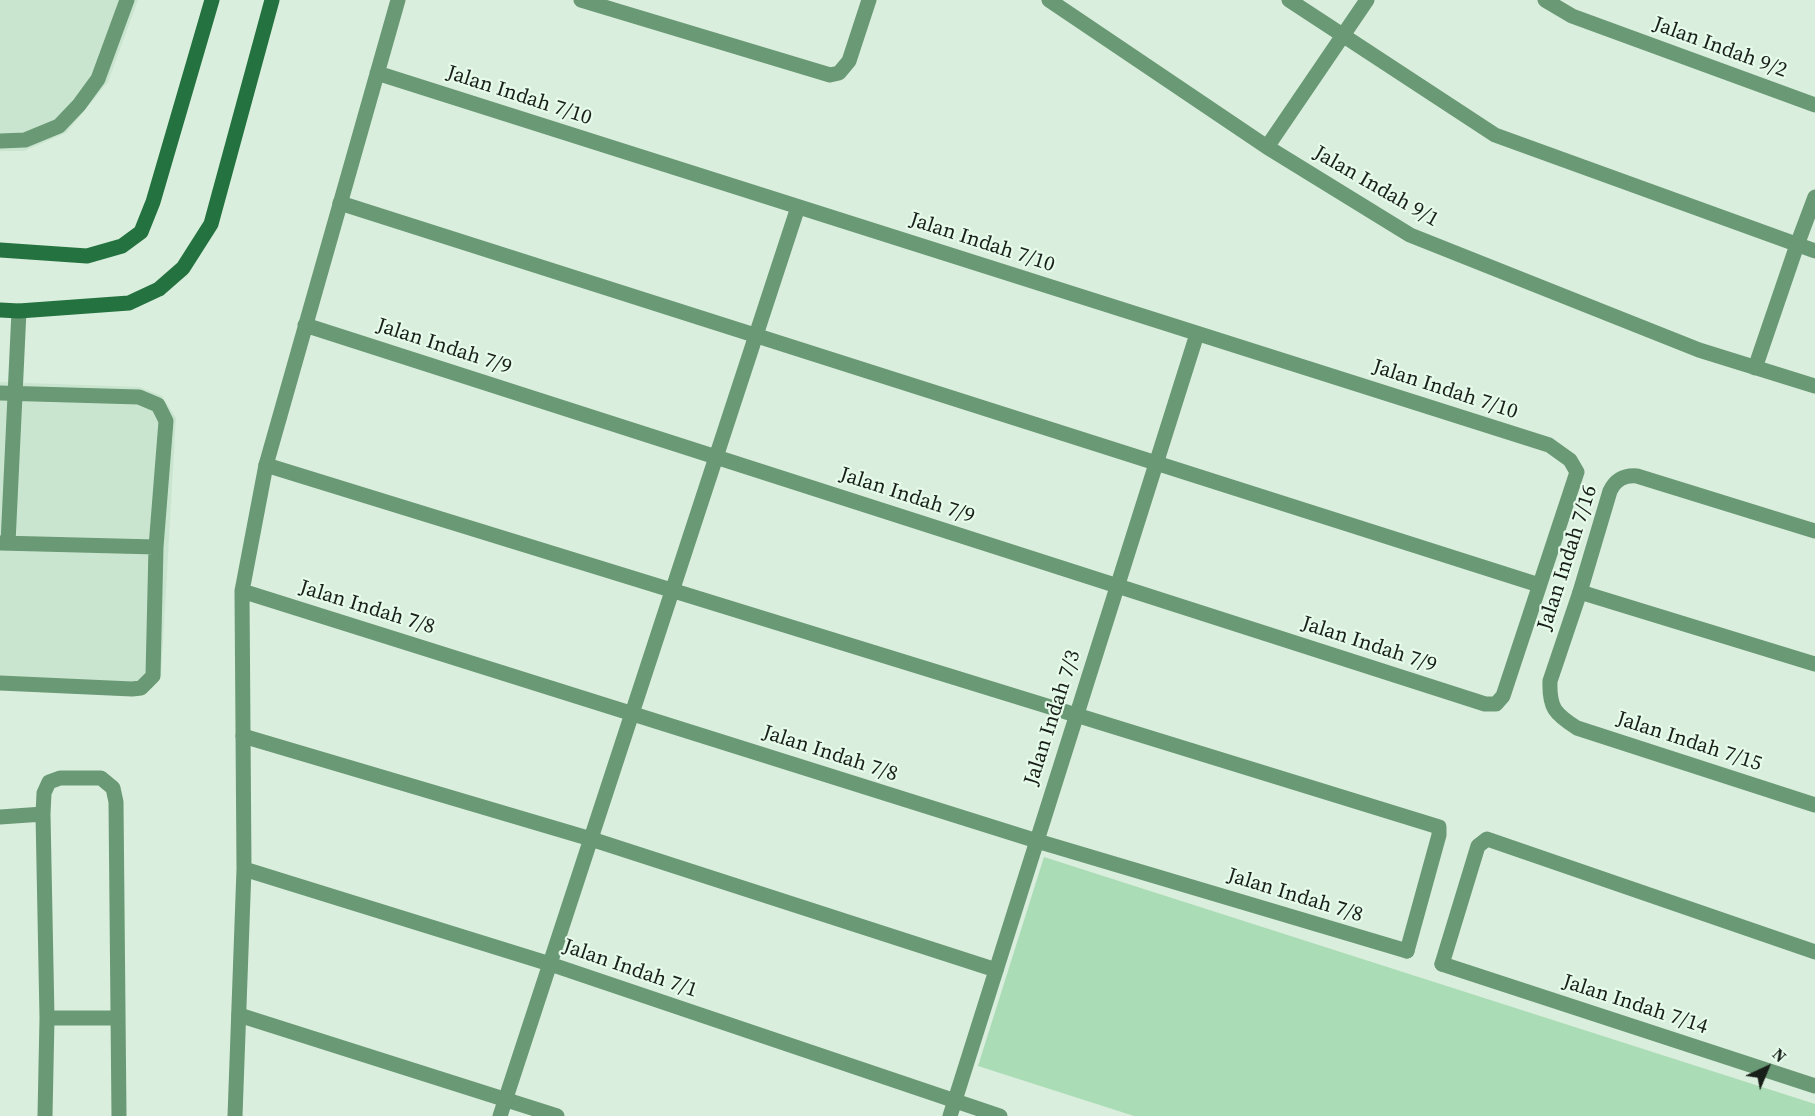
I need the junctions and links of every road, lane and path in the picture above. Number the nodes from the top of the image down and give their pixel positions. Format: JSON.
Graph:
{"nodes":[{"id":1,"x":127,"y":0,"type":"edge"},
{"id":2,"x":212,"y":0,"type":"edge"},
{"id":3,"x":272,"y":0,"type":"edge"},
{"id":4,"x":398,"y":0,"type":"edge"},
{"id":5,"x":581,"y":0,"type":"edge"},
{"id":6,"x":869,"y":0,"type":"edge"},
{"id":7,"x":1049,"y":0,"type":"edge"},
{"id":8,"x":1289,"y":0,"type":"edge"},
{"id":9,"x":1367,"y":0,"type":"edge"},
{"id":10,"x":1545,"y":0,"type":"edge"},
{"id":11,"x":1343,"y":36,"type":"junction"},
{"id":12,"x":377,"y":73,"type":"junction"},
{"id":13,"x":1815,"y":105,"type":"edge"},
{"id":14,"x":0,"y":141,"type":"edge"},
{"id":15,"x":1267,"y":147,"type":"junction"},
{"id":16,"x":1815,"y":198,"type":"edge"},
{"id":17,"x":340,"y":203,"type":"junction"},
{"id":18,"x":798,"y":207,"type":"junction"},
{"id":19,"x":1797,"y":245,"type":"junction"},
{"id":20,"x":0,"y":250,"type":"edge"},
{"id":21,"x":1815,"y":251,"type":"edge"},
{"id":22,"x":0,"y":310,"type":"edge"},
{"id":23,"x":19,"y":311,"type":"junction"},
{"id":24,"x":305,"y":325,"type":"junction"},
{"id":25,"x":1197,"y":334,"type":"junction"},
{"id":26,"x":756,"y":336,"type":"junction"},
{"id":27,"x":1755,"y":368,"type":"junction"},
{"id":28,"x":1815,"y":386,"type":"edge"},
{"id":29,"x":7,"y":393,"type":"edge"},
{"id":30,"x":716,"y":457,"type":"junction"},
{"id":31,"x":1156,"y":463,"type":"junction"},
{"id":32,"x":266,"y":465,"type":"junction"},
{"id":33,"x":1815,"y":531,"type":"edge"},
{"id":34,"x":4,"y":543,"type":"edge"},
{"id":35,"x":156,"y":547,"type":"junction"},
{"id":36,"x":1539,"y":585,"type":"junction"},
{"id":37,"x":1118,"y":586,"type":"junction"},
{"id":38,"x":672,"y":590,"type":"junction"},
{"id":39,"x":242,"y":591,"type":"junction"},
{"id":40,"x":1580,"y":592,"type":"junction"},
{"id":41,"x":1815,"y":664,"type":"edge"},
{"id":42,"x":0,"y":683,"type":"edge"},
{"id":43,"x":1554,"y":711,"type":"joint"},
{"id":44,"x":632,"y":713,"type":"junction"},
{"id":45,"x":1077,"y":715,"type":"junction"},
{"id":46,"x":243,"y":736,"type":"junction"},
{"id":47,"x":1815,"y":805,"type":"edge"},
{"id":48,"x":43,"y":814,"type":"junction"},
{"id":49,"x":0,"y":817,"type":"edge"},
{"id":50,"x":591,"y":838,"type":"junction"},
{"id":51,"x":1036,"y":841,"type":"junction"},
{"id":52,"x":244,"y":869,"type":"junction"},
{"id":53,"x":1815,"y":952,"type":"edge"},
{"id":54,"x":550,"y":964,"type":"junction"},
{"id":55,"x":996,"y":970,"type":"junction"},
{"id":56,"x":239,"y":1015,"type":"junction"},
{"id":57,"x":47,"y":1018,"type":"junction"},
{"id":58,"x":118,"y":1018,"type":"junction"},
{"id":59,"x":1815,"y":1086,"type":"edge"},
{"id":60,"x":505,"y":1099,"type":"junction"},
{"id":61,"x":952,"y":1109,"type":"edge"},
{"id":62,"x":45,"y":1116,"type":"edge"},
{"id":63,"x":120,"y":1116,"type":"edge"},
{"id":64,"x":235,"y":1116,"type":"edge"},
{"id":65,"x":500,"y":1116,"type":"edge"},
{"id":66,"x":557,"y":1116,"type":"edge"},
{"id":67,"x":1000,"y":1116,"type":"edge"}],
"edges":[{"from":1,"to":14,"type":"street"},
{"from":2,"to":20,"type":"main road"},
{"from":3,"to":23,"type":"main road"},
{"from":4,"to":12,"type":"street"},
{"from":5,"to":6,"type":"street"},
{"from":7,"to":15,"type":"street","name":"Jalan Indah 9/1"},
{"from":8,"to":11,"type":"street"},
{"from":9,"to":11,"type":"street"},
{"from":10,"to":13,"type":"street","name":"Jalan Indah 9/2"},
{"from":11,"to":15,"type":"street"},
{"from":11,"to":19,"type":"street"},
{"from":12,"to":17,"type":"street"},
{"from":12,"to":18,"type":"street","name":"Jalan Indah 7/10"},
{"from":15,"to":27,"type":"street","name":"Jalan Indah 9/1"},
{"from":16,"to":19,"type":"street"},
{"from":17,"to":24,"type":"street"},
{"from":17,"to":26,"type":"street"},
{"from":18,"to":25,"type":"street","name":"Jalan Indah 7/10"},
{"from":18,"to":26,"type":"street"},
{"from":19,"to":21,"type":"street"},
{"from":19,"to":27,"type":"street"},
{"from":22,"to":23,"type":"main road"},
{"from":23,"to":29,"type":"street"},
{"from":24,"to":30,"type":"street","name":"Jalan Indah 7/9"},
{"from":24,"to":32,"type":"street"},
{"from":25,"to":31,"type":"street","name":"Jalan Indah 7/3"},
{"from":25,"to":36,"type":"street","name":"Jalan Indah 7/10"},
{"from":26,"to":30,"type":"street"},
{"from":26,"to":31,"type":"street"},
{"from":27,"to":28,"type":"street","name":"Jalan Indah 9/1"},
{"from":29,"to":34,"type":"street"},
{"from":29,"to":35,"type":"street"},
{"from":30,"to":37,"type":"street","name":"Jalan Indah 7/9"},
{"from":30,"to":38,"type":"street"},
{"from":31,"to":36,"type":"street"},
{"from":31,"to":37,"type":"street","name":"Jalan Indah 7/3"},
{"from":32,"to":38,"type":"street"},
{"from":32,"to":39,"type":"street"},
{"from":33,"to":40,"type":"street","name":"Jalan Indah 7/16"},
{"from":34,"to":35,"type":"street"},
{"from":35,"to":42,"type":"street"},
{"from":36,"to":37,"type":"street","name":"Jalan Indah 7/9"},
{"from":37,"to":45,"type":"street","name":"Jalan Indah 7/3"},
{"from":38,"to":44,"type":"street"},
{"from":38,"to":45,"type":"street"},
{"from":39,"to":44,"type":"street","name":"Jalan Indah 7/8"},
{"from":39,"to":46,"type":"street"},
{"from":40,"to":41,"type":"street"},
{"from":40,"to":43,"type":"street","name":"Jalan Indah 7/16"},
{"from":43,"to":47,"type":"street","name":"Jalan Indah 7/15"},
{"from":44,"to":50,"type":"street"},
{"from":44,"to":51,"type":"street","name":"Jalan Indah 7/8"},
{"from":45,"to":51,"type":"street","name":"Jalan Indah 7/3"},
{"from":45,"to":51,"type":"street","name":"Jalan Indah 7/8"},
{"from":46,"to":50,"type":"street"},
{"from":46,"to":52,"type":"street"},
{"from":48,"to":49,"type":"street"},
{"from":48,"to":57,"type":"street"},
{"from":48,"to":58,"type":"street"},
{"from":50,"to":54,"type":"street"},
{"from":50,"to":55,"type":"street"},
{"from":51,"to":55,"type":"street","name":"Jalan Indah 7/3"},
{"from":52,"to":54,"type":"street","name":"Jalan Indah 7/1"},
{"from":52,"to":56,"type":"street"},
{"from":53,"to":59,"type":"street","name":"Jalan Indah 7/14"},
{"from":54,"to":60,"type":"street"},
{"from":54,"to":61,"type":"street","name":"Jalan Indah 7/1"},
{"from":55,"to":61,"type":"street","name":"Jalan Indah 7/3"},
{"from":56,"to":60,"type":"street"},
{"from":56,"to":64,"type":"street"},
{"from":57,"to":58,"type":"street"},
{"from":57,"to":62,"type":"street"},
{"from":58,"to":63,"type":"street"},
{"from":60,"to":65,"type":"street"},
{"from":60,"to":66,"type":"street"},
{"from":61,"to":67,"type":"street","name":"Jalan Indah 7/1"}]}
